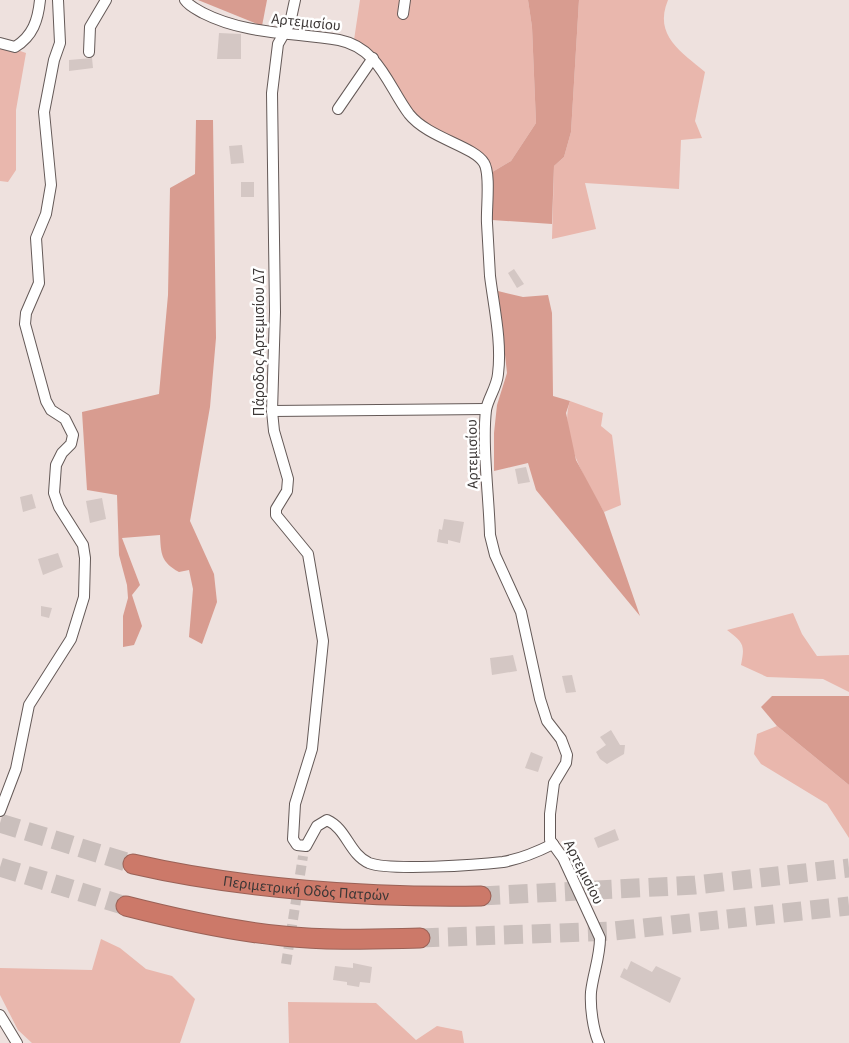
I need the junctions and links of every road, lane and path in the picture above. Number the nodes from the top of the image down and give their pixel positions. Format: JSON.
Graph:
{"nodes":[{"id":1,"x":40,"y":0,"type":"edge"},
{"id":2,"x":58,"y":0,"type":"edge"},
{"id":3,"x":106,"y":0,"type":"edge"},
{"id":4,"x":185,"y":0,"type":"edge"},
{"id":5,"x":295,"y":0,"type":"edge"},
{"id":6,"x":405,"y":0,"type":"edge"},
{"id":7,"x":403,"y":14,"type":"dead end"},
{"id":8,"x":283,"y":34,"type":"junction"},
{"id":9,"x":0,"y":43,"type":"edge"},
{"id":10,"x":90,"y":52,"type":"dead end"},
{"id":11,"x":373,"y":58,"type":"junction"},
{"id":12,"x":338,"y":109,"type":"dead end"},
{"id":13,"x":486,"y":409,"type":"junction"},
{"id":14,"x":272,"y":411,"type":"junction"},
{"id":15,"x":0,"y":811,"type":"edge"},
{"id":16,"x":553,"y":844,"type":"junction"},
{"id":17,"x":133,"y":864,"type":"tunnel mouth"},
{"id":18,"x":481,"y":896,"type":"tunnel mouth"},
{"id":19,"x":126,"y":906,"type":"tunnel mouth"},
{"id":20,"x":420,"y":938,"type":"tunnel mouth"},
{"id":21,"x":0,"y":1014,"type":"edge"},
{"id":22,"x":17,"y":1043,"type":"edge"},
{"id":23,"x":599,"y":1043,"type":"edge"}],
"edges":[{"from":1,"to":9,"type":"street"},
{"from":2,"to":15,"type":"street"},
{"from":3,"to":10,"type":"street"},
{"from":4,"to":8,"type":"street","name":"Αρτεμισίου"},
{"from":5,"to":8,"type":"street","name":"Πάροδος Αρτεμισίου Δ7"},
{"from":6,"to":7,"type":"street"},
{"from":8,"to":11,"type":"street","name":"Αρτεμισίου"},
{"from":8,"to":14,"type":"street","name":"Πάροδος Αρτεμισίου Δ7"},
{"from":11,"to":12,"type":"street"},
{"from":11,"to":13,"type":"street","name":"Αρτεμισίου"},
{"from":13,"to":14,"type":"street"},
{"from":13,"to":16,"type":"street","name":"Αρτεμισίου"},
{"from":14,"to":16,"type":"street","name":"Πάροδος Αρτεμισίου Δ7"},
{"from":16,"to":23,"type":"street","name":"Αρτεμισίου"},
{"from":17,"to":18,"type":"highway","name":"Περιμετρική Οδός Πατρών"},
{"from":19,"to":20,"type":"highway"},
{"from":21,"to":22,"type":"street"}]}
